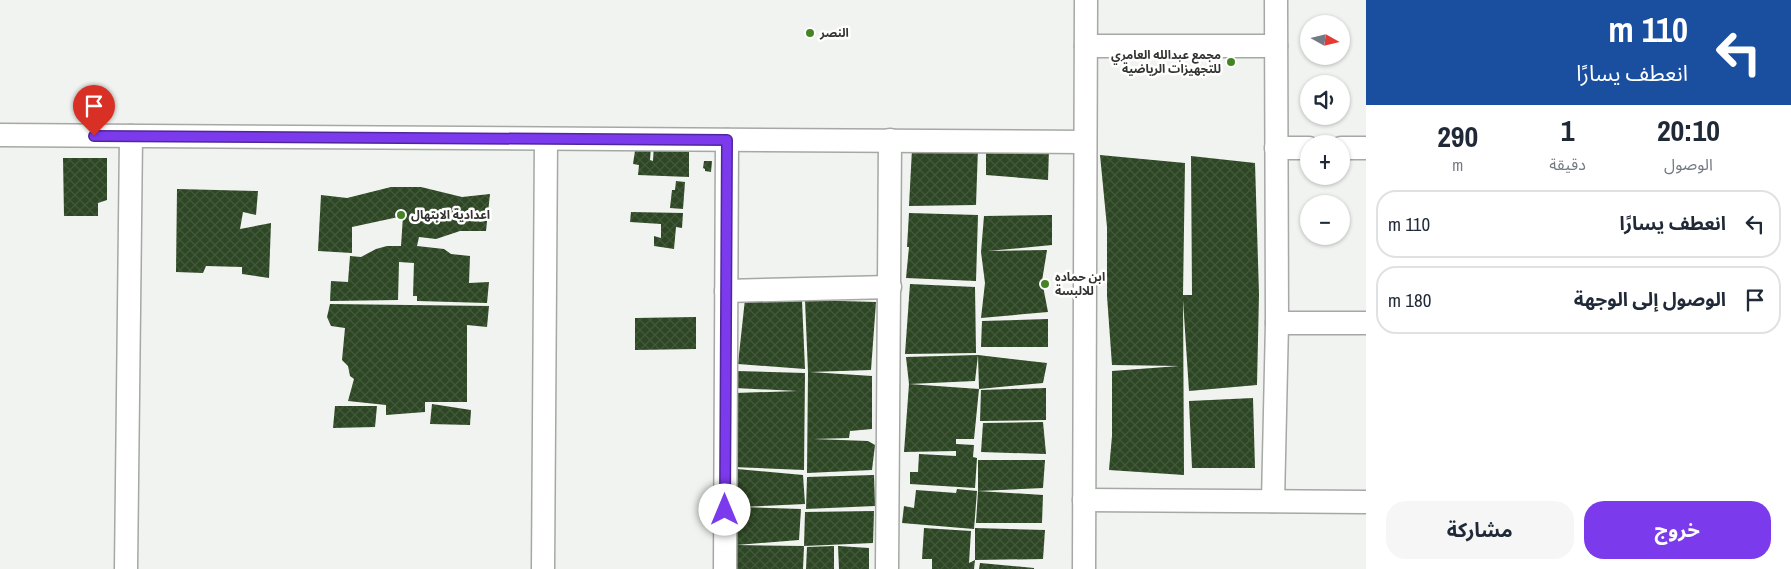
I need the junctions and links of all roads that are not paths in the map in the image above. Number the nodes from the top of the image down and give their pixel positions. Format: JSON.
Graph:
{"nodes":[{"id":1,"x":1086,"y":0,"type":"edge"},
{"id":2,"x":1276,"y":0,"type":"edge"},
{"id":3,"x":1086,"y":46,"type":"junction"},
{"id":4,"x":1276,"y":46,"type":"junction"},
{"id":5,"x":0,"y":136,"type":"edge"},
{"id":6,"x":131,"y":136,"type":"junction"},
{"id":7,"x":546,"y":138,"type":"junction"},
{"id":8,"x":727,"y":140,"type":"junction"},
{"id":9,"x":890,"y":140,"type":"junction"},
{"id":10,"x":1085,"y":142,"type":"junction"},
{"id":11,"x":1276,"y":148,"type":"junction"},
{"id":12,"x":1300,"y":148,"type":"edge"},
{"id":13,"x":1350,"y":148,"type":"edge"},
{"id":14,"x":1366,"y":148,"type":"edge"},
{"id":15,"x":890,"y":287,"type":"junction"},
{"id":16,"x":726,"y":291,"type":"junction"},
{"id":17,"x":1277,"y":323,"type":"junction"},
{"id":18,"x":1366,"y":323,"type":"edge"},
{"id":19,"x":1084,"y":500,"type":"junction"},
{"id":20,"x":1273,"y":501,"type":"junction"},
{"id":21,"x":1366,"y":502,"type":"edge"},
{"id":22,"x":126,"y":569,"type":"edge"},
{"id":23,"x":543,"y":569,"type":"edge"},
{"id":24,"x":725,"y":569,"type":"edge"},
{"id":25,"x":887,"y":569,"type":"edge"},
{"id":26,"x":1084,"y":569,"type":"edge"}],
"edges":[{"from":1,"to":3,"type":"street"},
{"from":2,"to":4,"type":"street"},
{"from":3,"to":4,"type":"street"},
{"from":3,"to":10,"type":"street"},
{"from":4,"to":11,"type":"street"},
{"from":5,"to":6,"type":"street"},
{"from":6,"to":7,"type":"street"},
{"from":6,"to":22,"type":"street"},
{"from":7,"to":8,"type":"street"},
{"from":7,"to":23,"type":"street"},
{"from":8,"to":9,"type":"street"},
{"from":8,"to":16,"type":"street"},
{"from":9,"to":10,"type":"street"},
{"from":9,"to":15,"type":"street"},
{"from":10,"to":19,"type":"street"},
{"from":11,"to":12,"type":"street"},
{"from":11,"to":17,"type":"street"},
{"from":13,"to":14,"type":"street"},
{"from":15,"to":16,"type":"street"},
{"from":15,"to":25,"type":"street"},
{"from":16,"to":24,"type":"street"},
{"from":17,"to":18,"type":"street"},
{"from":17,"to":20,"type":"street"},
{"from":19,"to":20,"type":"street"},
{"from":19,"to":26,"type":"street"},
{"from":20,"to":21,"type":"street"}]}
